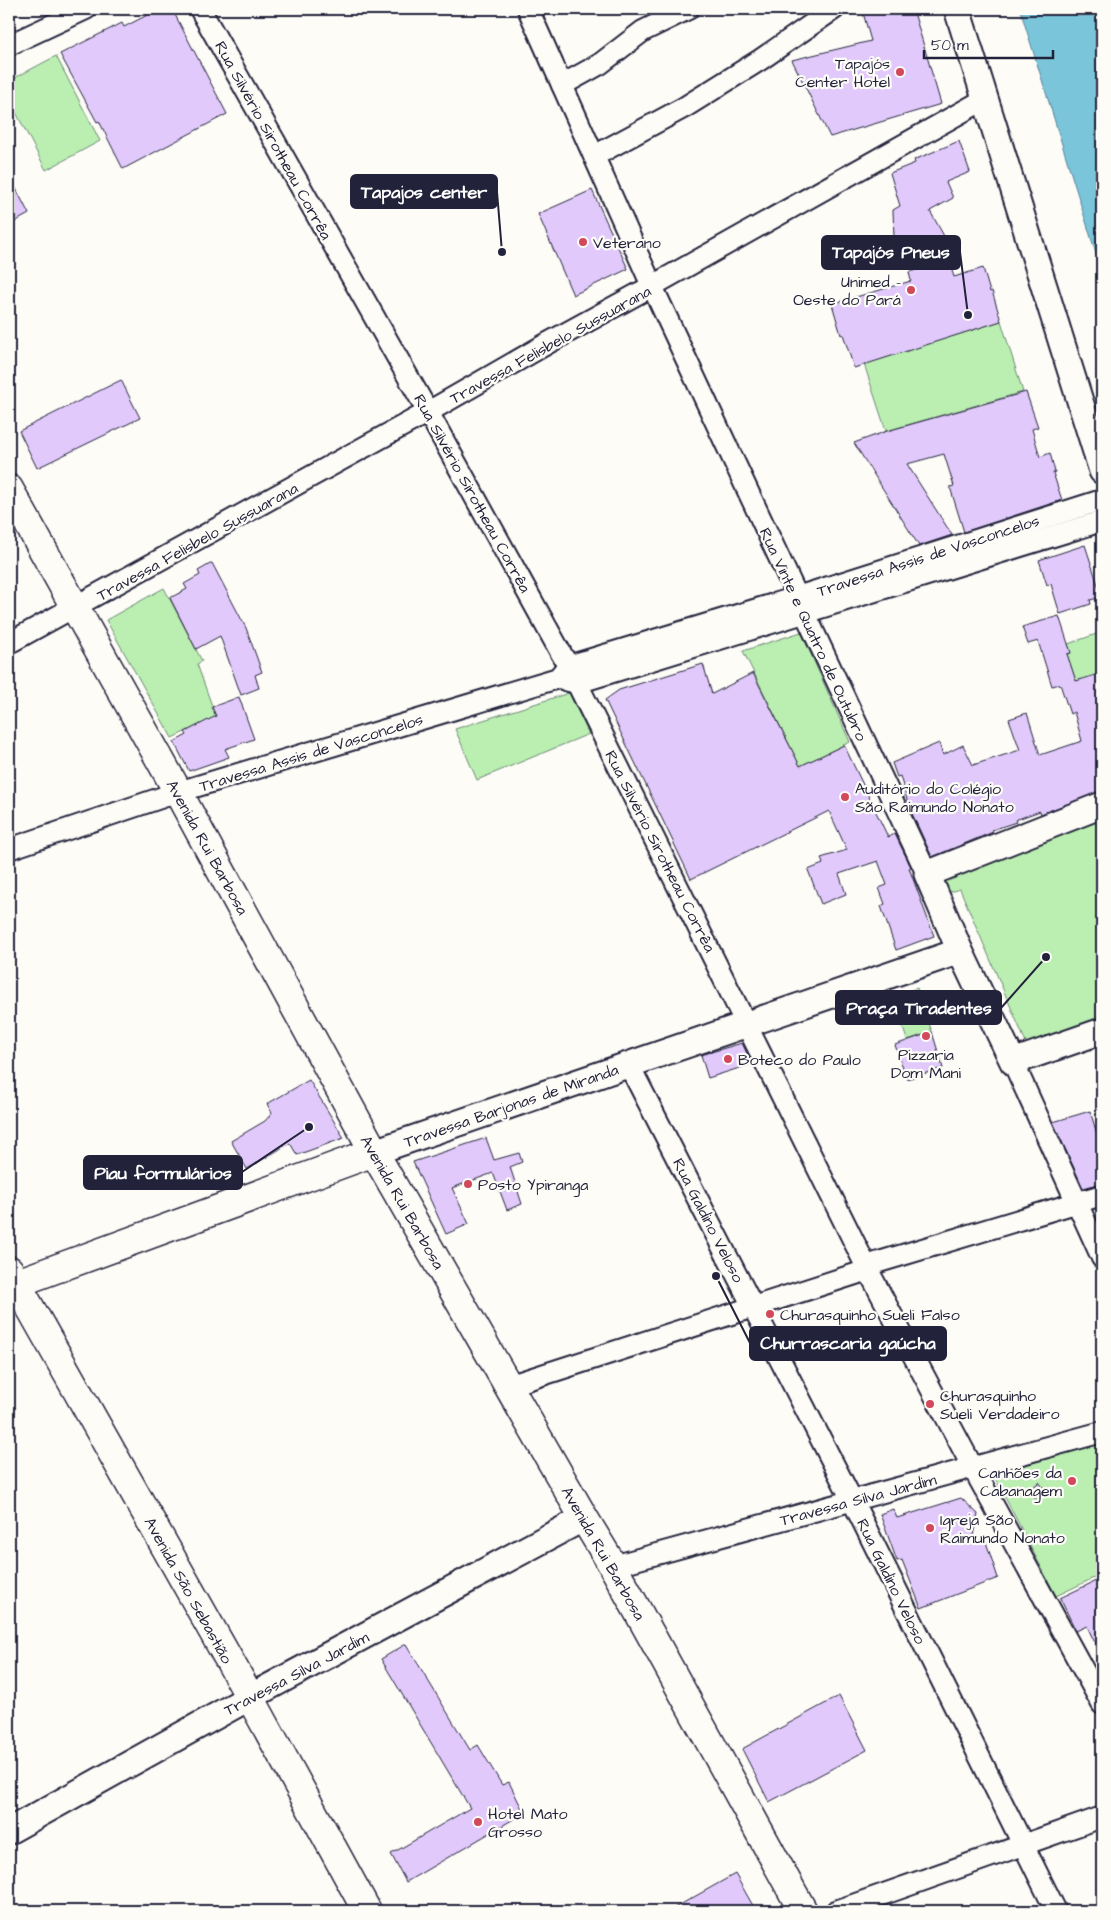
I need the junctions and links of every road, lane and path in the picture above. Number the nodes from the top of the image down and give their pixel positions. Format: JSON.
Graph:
{"nodes":[{"id":1,"x":53,"y":9,"type":"edge"},
{"id":2,"x":86,"y":9,"type":"edge"},
{"id":3,"x":200,"y":9,"type":"edge"},
{"id":4,"x":528,"y":9,"type":"edge"},
{"id":5,"x":688,"y":9,"type":"edge"},
{"id":6,"x":834,"y":9,"type":"edge"},
{"id":7,"x":957,"y":9,"type":"edge"},
{"id":8,"x":9,"y":32,"type":"edge"},
{"id":9,"x":9,"y":45,"type":"edge"},
{"id":10,"x":562,"y":85,"type":"junction"},
{"id":11,"x":985,"y":99,"type":"junction"},
{"id":12,"x":594,"y":156,"type":"junction"},
{"id":13,"x":652,"y":286,"type":"junction"},
{"id":14,"x":428,"y":412,"type":"junction"},
{"id":15,"x":1102,"y":471,"type":"edge"},
{"id":16,"x":9,"y":489,"type":"edge"},
{"id":17,"x":1102,"y":500,"type":"edge"},
{"id":18,"x":1102,"y":521,"type":"edge"},
{"id":19,"x":800,"y":605,"type":"junction"},
{"id":20,"x":76,"y":608,"type":"junction"},
{"id":21,"x":9,"y":643,"type":"edge"},
{"id":22,"x":568,"y":676,"type":"junction"},
{"id":23,"x":178,"y":792,"type":"junction"},
{"id":24,"x":1102,"y":805,"type":"edge"},
{"id":25,"x":9,"y":848,"type":"edge"},
{"id":26,"x":927,"y":874,"type":"junction"},
{"id":27,"x":960,"y":951,"type":"junction"},
{"id":28,"x":748,"y":1025,"type":"junction"},
{"id":29,"x":1102,"y":1031,"type":"edge"},
{"id":30,"x":1012,"y":1062,"type":"junction"},
{"id":31,"x":629,"y":1065,"type":"junction"},
{"id":32,"x":374,"y":1152,"type":"junction"},
{"id":33,"x":1102,"y":1195,"type":"edge"},
{"id":34,"x":1077,"y":1204,"type":"junction"},
{"id":35,"x":1102,"y":1258,"type":"edge"},
{"id":36,"x":868,"y":1270,"type":"junction"},
{"id":37,"x":11,"y":1280,"type":"edge"},
{"id":38,"x":754,"y":1307,"type":"junction"},
{"id":39,"x":508,"y":1386,"type":"junction"},
{"id":40,"x":1102,"y":1432,"type":"edge"},
{"id":41,"x":973,"y":1468,"type":"junction"},
{"id":42,"x":852,"y":1500,"type":"junction"},
{"id":43,"x":584,"y":1518,"type":"junction"},
{"id":44,"x":613,"y":1566,"type":"junction"},
{"id":45,"x":250,"y":1697,"type":"junction"},
{"id":46,"x":1102,"y":1704,"type":"edge"},
{"id":47,"x":1102,"y":1817,"type":"edge"},
{"id":48,"x":9,"y":1830,"type":"edge"},
{"id":49,"x":1023,"y":1845,"type":"junction"},
{"id":50,"x":367,"y":1911,"type":"edge"},
{"id":51,"x":803,"y":1911,"type":"edge"},
{"id":52,"x":836,"y":1911,"type":"edge"},
{"id":53,"x":1056,"y":1911,"type":"edge"}],
"edges":[{"from":1,"to":8,"type":"street"},
{"from":2,"to":9,"type":"street"},
{"from":3,"to":14,"type":"street","name":"Rua Silvério Sirotheau Corrêa"},
{"from":4,"to":10,"type":"street","name":"Rua Vinte e Quatro de Outubro"},
{"from":5,"to":10,"type":"street"},
{"from":6,"to":12,"type":"street"},
{"from":7,"to":11,"type":"street"},
{"from":10,"to":12,"type":"street","name":"Rua Vinte e Quatro de Outubro"},
{"from":11,"to":13,"type":"street","name":"Travessa Felisbelo Sussuarana"},
{"from":11,"to":15,"type":"street"},
{"from":12,"to":13,"type":"street","name":"Rua Vinte e Quatro de Outubro"},
{"from":13,"to":14,"type":"street","name":"Travessa Felisbelo Sussuarana"},
{"from":13,"to":19,"type":"street","name":"Rua Vinte e Quatro de Outubro"},
{"from":14,"to":20,"type":"street","name":"Travessa Felisbelo Sussuarana"},
{"from":14,"to":22,"type":"street","name":"Rua Silvério Sirotheau Corrêa"},
{"from":16,"to":20,"type":"main road","name":"Avenida Rui Barbosa"},
{"from":17,"to":19,"type":"street","name":"Travessa Assis de Vasconcelos"},
{"from":18,"to":19,"type":"street","name":"Travessa Assis de Vasconcelos"},
{"from":19,"to":22,"type":"street","name":"Travessa Assis de Vasconcelos"},
{"from":19,"to":26,"type":"street","name":"Rua Vinte e Quatro de Outubro"},
{"from":20,"to":21,"type":"street","name":"Travessa Felisbelo Sussuarana"},
{"from":20,"to":23,"type":"main road","name":"Avenida Rui Barbosa"},
{"from":22,"to":23,"type":"street","name":"Travessa Assis de Vasconcelos"},
{"from":22,"to":28,"type":"street","name":"Rua Silvério Sirotheau Corrêa"},
{"from":23,"to":25,"type":"street","name":"Travessa Assis de Vasconcelos"},
{"from":23,"to":32,"type":"main road","name":"Avenida Rui Barbosa"},
{"from":24,"to":26,"type":"street"},
{"from":26,"to":27,"type":"street","name":"Rua Vinte e Quatro de Outubro"},
{"from":27,"to":28,"type":"street","name":"Travessa Barjonas de Miranda"},
{"from":27,"to":30,"type":"street","name":"Rua Vinte e Quatro de Outubro"},
{"from":28,"to":31,"type":"street","name":"Travessa Barjonas de Miranda"},
{"from":28,"to":36,"type":"street","name":"Rua Silvério Sirotheau Corrêa"},
{"from":29,"to":30,"type":"street"},
{"from":30,"to":34,"type":"street","name":"Rua Vinte e Quatro de Outubro"},
{"from":31,"to":32,"type":"street","name":"Travessa Barjonas de Miranda"},
{"from":31,"to":38,"type":"street","name":"Rua Galdino Veloso"},
{"from":32,"to":37,"type":"main road","name":"Travessa Barjonas de Miranda"},
{"from":32,"to":39,"type":"main road","name":"Avenida Rui Barbosa"},
{"from":33,"to":34,"type":"street"},
{"from":34,"to":35,"type":"street","name":"Rua Vinte e Quatro de Outubro"},
{"from":34,"to":36,"type":"street"},
{"from":36,"to":38,"type":"street"},
{"from":36,"to":41,"type":"street","name":"Rua Silvério Sirotheau Corrêa"},
{"from":37,"to":45,"type":"main road","name":"Avenida São Sebastião"},
{"from":38,"to":39,"type":"street"},
{"from":38,"to":42,"type":"street","name":"Rua Galdino Veloso"},
{"from":39,"to":43,"type":"main road","name":"Avenida Rui Barbosa"},
{"from":40,"to":41,"type":"street","name":"Travessa Silva Jardim"},
{"from":41,"to":42,"type":"street","name":"Travessa Silva Jardim"},
{"from":41,"to":46,"type":"street","name":"Rua Silvério Sirotheau Corrêa"},
{"from":42,"to":44,"type":"street","name":"Travessa Silva Jardim"},
{"from":42,"to":49,"type":"street","name":"Rua Galdino Veloso"},
{"from":43,"to":44,"type":"main road","name":"Avenida Rui Barbosa"},
{"from":43,"to":45,"type":"street","name":"Travessa Silva Jardim"},
{"from":44,"to":51,"type":"main road","name":"Avenida Rui Barbosa"},
{"from":45,"to":48,"type":"street","name":"Travessa Silva Jardim"},
{"from":45,"to":50,"type":"main road","name":"Avenida São Sebastião"},
{"from":47,"to":49,"type":"street"},
{"from":49,"to":52,"type":"street"},
{"from":49,"to":53,"type":"street","name":"Rua Galdino Veloso"}]}
